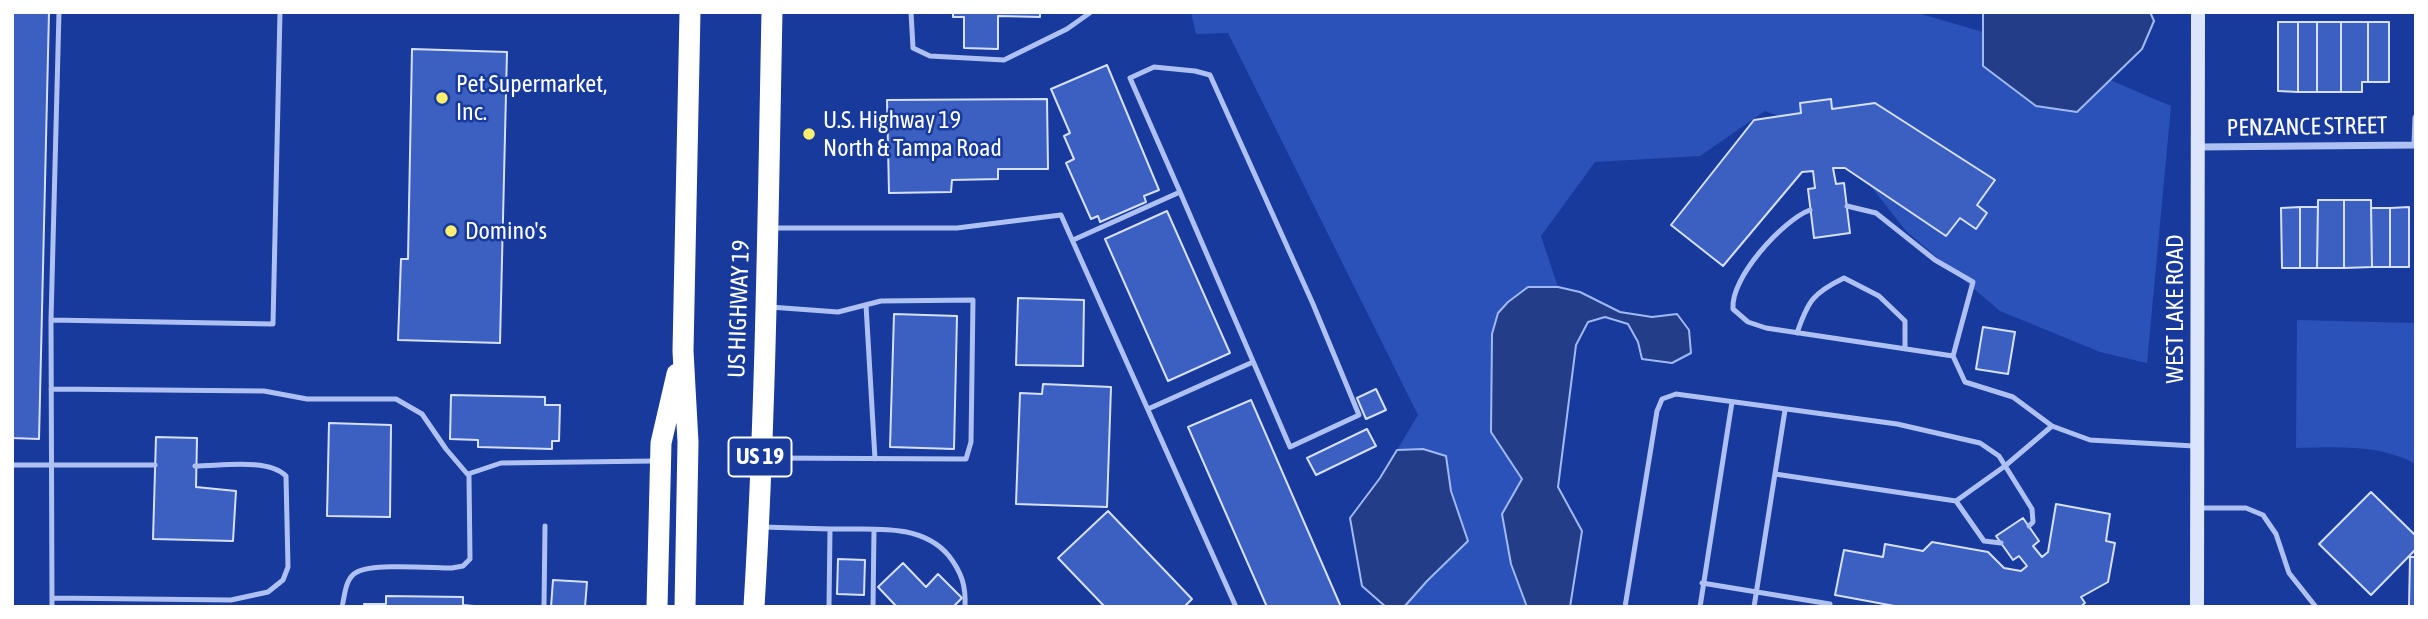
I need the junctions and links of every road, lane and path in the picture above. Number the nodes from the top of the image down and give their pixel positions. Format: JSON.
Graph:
{"nodes":[{"id":1,"x":59,"y":12,"type":"edge"},
{"id":2,"x":280,"y":12,"type":"edge"},
{"id":3,"x":690,"y":12,"type":"edge"},
{"id":4,"x":772,"y":12,"type":"edge"},
{"id":5,"x":911,"y":12,"type":"edge"},
{"id":6,"x":1091,"y":12,"type":"edge"},
{"id":7,"x":2198,"y":12,"type":"edge"},
{"id":8,"x":2416,"y":118,"type":"edge"},
{"id":9,"x":2415,"y":145,"type":"edge"},
{"id":10,"x":2198,"y":148,"type":"junction"},
{"id":11,"x":1180,"y":192,"type":"junction"},
{"id":12,"x":1847,"y":206,"type":"dead end"},
{"id":13,"x":1810,"y":210,"type":"dead end"},
{"id":14,"x":768,"y":228,"type":"junction"},
{"id":15,"x":1073,"y":240,"type":"junction"},
{"id":16,"x":866,"y":305,"type":"junction"},
{"id":17,"x":766,"y":307,"type":"junction"},
{"id":18,"x":51,"y":320,"type":"junction"},
{"id":19,"x":1797,"y":333,"type":"junction"},
{"id":20,"x":1905,"y":349,"type":"junction"},
{"id":21,"x":683,"y":351,"type":"junction"},
{"id":22,"x":1953,"y":356,"type":"junction"},
{"id":23,"x":1253,"y":362,"type":"junction"},
{"id":24,"x":51,"y":389,"type":"junction"},
{"id":25,"x":1732,"y":402,"type":"junction"},
{"id":26,"x":1148,"y":410,"type":"junction"},
{"id":27,"x":1785,"y":410,"type":"junction"},
{"id":28,"x":2052,"y":426,"type":"junction"},
{"id":29,"x":2197,"y":447,"type":"junction"},
{"id":30,"x":760,"y":458,"type":"junction"},
{"id":31,"x":875,"y":459,"type":"junction"},
{"id":32,"x":660,"y":460,"type":"junction"},
{"id":33,"x":12,"y":465,"type":"edge"},
{"id":34,"x":52,"y":465,"type":"junction"},
{"id":35,"x":155,"y":465,"type":"dead end"},
{"id":36,"x":195,"y":466,"type":"dead end"},
{"id":37,"x":2005,"y":466,"type":"junction"},
{"id":38,"x":468,"y":474,"type":"junction"},
{"id":39,"x":1775,"y":474,"type":"junction"},
{"id":40,"x":1955,"y":501,"type":"junction"},
{"id":41,"x":2197,"y":508,"type":"junction"},
{"id":42,"x":545,"y":526,"type":"dead end"},
{"id":43,"x":2029,"y":526,"type":"dead end"},
{"id":44,"x":759,"y":527,"type":"junction"},
{"id":45,"x":830,"y":529,"type":"junction"},
{"id":46,"x":874,"y":530,"type":"junction"},
{"id":47,"x":2001,"y":543,"type":"dead end"},
{"id":48,"x":873,"y":563,"type":"junction"},
{"id":49,"x":865,"y":564,"type":"dead end"},
{"id":50,"x":830,"y":577,"type":"junction"},
{"id":51,"x":837,"y":577,"type":"dead end"},
{"id":52,"x":865,"y":578,"type":"dead end"},
{"id":53,"x":873,"y":578,"type":"junction"},
{"id":54,"x":1702,"y":583,"type":"junction"},
{"id":55,"x":830,"y":590,"type":"junction"},
{"id":56,"x":838,"y":590,"type":"dead end"},
{"id":57,"x":865,"y":590,"type":"dead end"},
{"id":58,"x":873,"y":591,"type":"junction"},
{"id":59,"x":1756,"y":592,"type":"junction"},
{"id":60,"x":52,"y":598,"type":"junction"},
{"id":61,"x":1830,"y":604,"type":"dead end"},
{"id":62,"x":52,"y":607,"type":"edge"},
{"id":63,"x":342,"y":607,"type":"edge"},
{"id":64,"x":544,"y":607,"type":"edge"},
{"id":65,"x":657,"y":607,"type":"edge"},
{"id":66,"x":685,"y":607,"type":"edge"},
{"id":67,"x":754,"y":607,"type":"edge"},
{"id":68,"x":829,"y":607,"type":"edge"},
{"id":69,"x":873,"y":607,"type":"edge"},
{"id":70,"x":965,"y":607,"type":"edge"},
{"id":71,"x":1236,"y":607,"type":"edge"},
{"id":72,"x":1625,"y":607,"type":"edge"},
{"id":73,"x":1700,"y":607,"type":"edge"},
{"id":74,"x":1754,"y":607,"type":"edge"},
{"id":75,"x":2197,"y":607,"type":"edge"},
{"id":76,"x":2316,"y":607,"type":"edge"}],
"edges":[{"from":1,"to":18,"type":"lane"},
{"from":2,"to":18,"type":"lane"},
{"from":3,"to":21,"type":"highway"},
{"from":4,"to":14,"type":"highway","name":"US HIGHWAY 19","number":"US 19"},
{"from":5,"to":6,"type":"lane"},
{"from":7,"to":10,"type":"street","name":"WEST LAKE ROAD"},
{"from":8,"to":9,"type":"street"},
{"from":9,"to":10,"type":"street","name":"PENZANCE STREET"},
{"from":10,"to":29,"type":"street","name":"WEST LAKE ROAD"},
{"from":11,"to":15,"type":"lane"},
{"from":11,"to":23,"type":"lane"},
{"from":11,"to":23,"type":"lane"},
{"from":12,"to":22,"type":"lane"},
{"from":13,"to":19,"type":"lane"},
{"from":14,"to":15,"type":"lane"},
{"from":14,"to":17,"type":"highway","name":"US HIGHWAY 19","number":"US 19"},
{"from":15,"to":26,"type":"lane"},
{"from":16,"to":17,"type":"lane"},
{"from":16,"to":31,"type":"lane"},
{"from":16,"to":31,"type":"lane"},
{"from":17,"to":30,"type":"highway","name":"US HIGHWAY 19","number":"US 19"},
{"from":18,"to":24,"type":"lane"},
{"from":19,"to":20,"type":"lane"},
{"from":19,"to":20,"type":"lane"},
{"from":20,"to":22,"type":"lane"},
{"from":21,"to":32,"type":"highway"},
{"from":21,"to":66,"type":"highway"},
{"from":22,"to":28,"type":"lane"},
{"from":23,"to":26,"type":"lane"},
{"from":24,"to":34,"type":"lane"},
{"from":24,"to":38,"type":"lane"},
{"from":25,"to":27,"type":"lane"},
{"from":25,"to":54,"type":"lane"},
{"from":25,"to":72,"type":"lane"},
{"from":26,"to":71,"type":"lane"},
{"from":27,"to":37,"type":"lane"},
{"from":27,"to":39,"type":"lane"},
{"from":28,"to":29,"type":"lane"},
{"from":28,"to":37,"type":"lane"},
{"from":29,"to":41,"type":"street","name":"WEST LAKE ROAD"},
{"from":30,"to":31,"type":"lane"},
{"from":30,"to":44,"type":"highway","name":"US HIGHWAY 19","number":"US 19"},
{"from":32,"to":38,"type":"lane"},
{"from":32,"to":65,"type":"highway"},
{"from":33,"to":34,"type":"lane"},
{"from":34,"to":35,"type":"lane"},
{"from":34,"to":60,"type":"lane"},
{"from":36,"to":60,"type":"lane"},
{"from":37,"to":40,"type":"lane"},
{"from":37,"to":43,"type":"lane"},
{"from":38,"to":63,"type":"lane"},
{"from":39,"to":40,"type":"lane"},
{"from":39,"to":59,"type":"lane"},
{"from":40,"to":47,"type":"lane"},
{"from":41,"to":75,"type":"street","name":"WEST LAKE ROAD"},
{"from":41,"to":76,"type":"lane"},
{"from":42,"to":64,"type":"lane"},
{"from":44,"to":45,"type":"lane"},
{"from":44,"to":67,"type":"highway","name":"US HIGHWAY 19","number":"US 19"},
{"from":45,"to":46,"type":"lane"},
{"from":45,"to":50,"type":"lane"},
{"from":46,"to":48,"type":"lane"},
{"from":46,"to":70,"type":"lane"},
{"from":48,"to":49,"type":"lane"},
{"from":48,"to":53,"type":"lane"},
{"from":50,"to":51,"type":"lane"},
{"from":50,"to":55,"type":"lane"},
{"from":52,"to":53,"type":"lane"},
{"from":53,"to":58,"type":"lane"},
{"from":54,"to":59,"type":"lane"},
{"from":54,"to":73,"type":"lane"},
{"from":55,"to":56,"type":"lane"},
{"from":55,"to":68,"type":"lane"},
{"from":57,"to":58,"type":"lane"},
{"from":58,"to":69,"type":"lane"},
{"from":59,"to":61,"type":"lane"},
{"from":59,"to":74,"type":"lane"},
{"from":60,"to":62,"type":"lane"}]}
